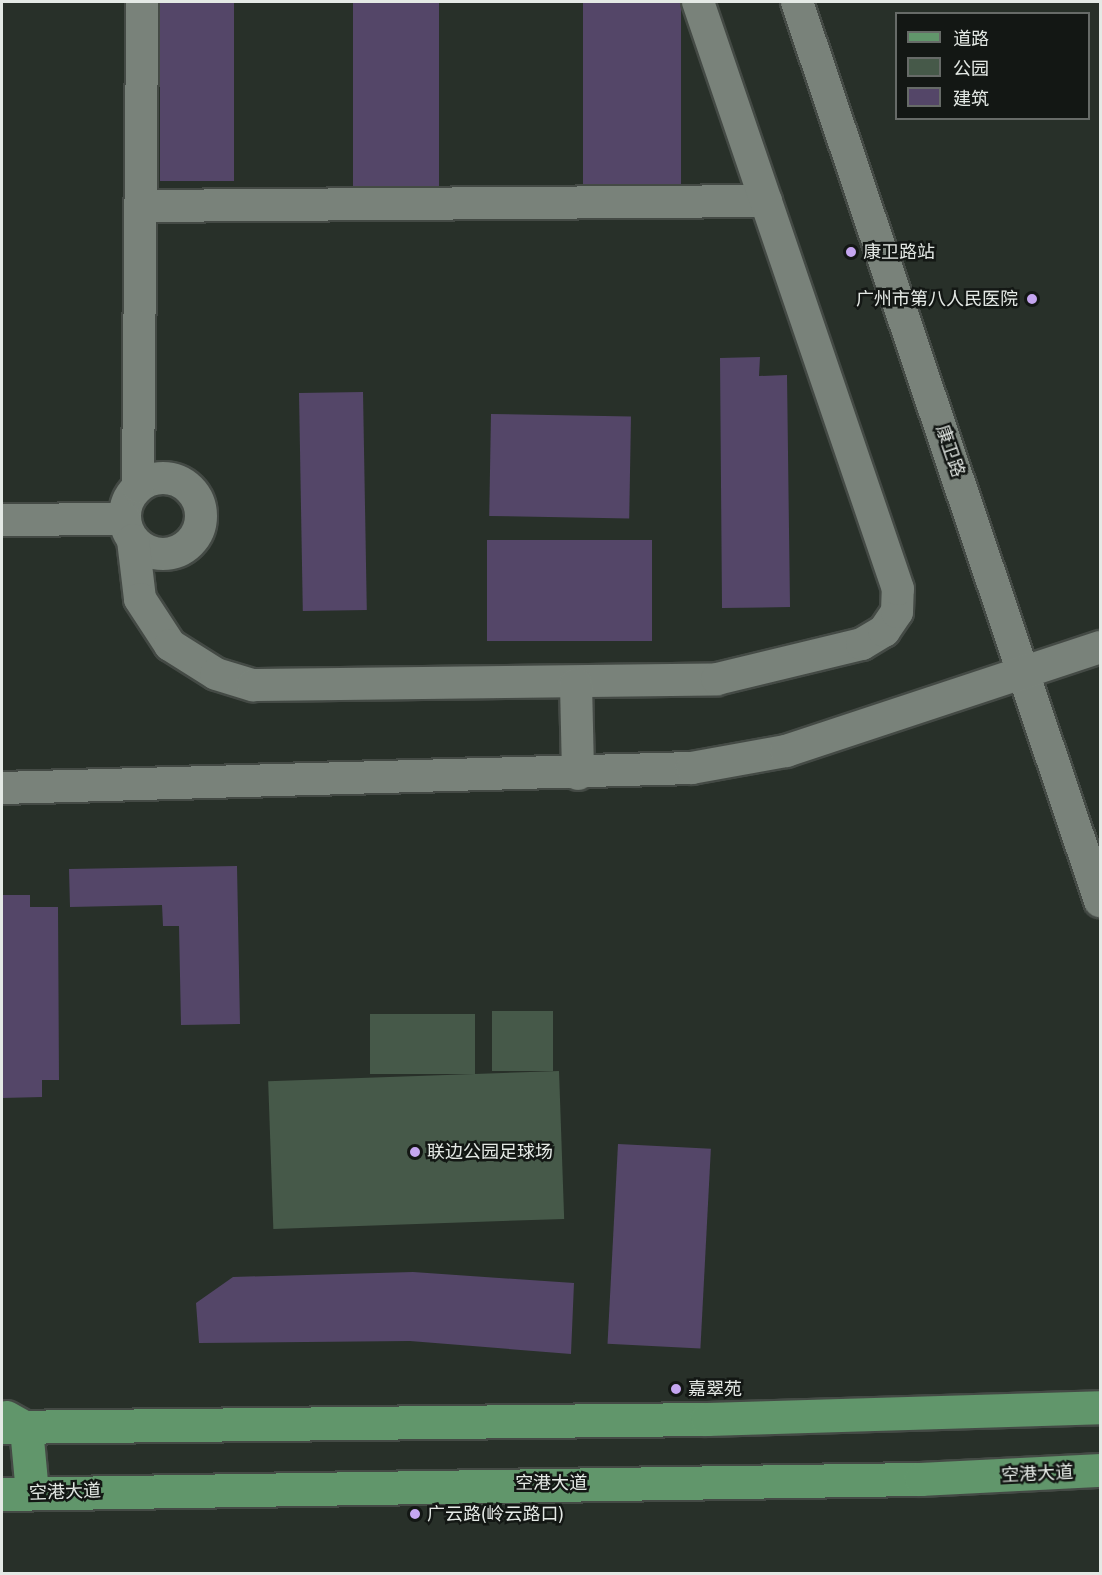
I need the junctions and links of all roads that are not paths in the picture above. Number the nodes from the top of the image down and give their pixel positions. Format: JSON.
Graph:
{"nodes":[{"id":1,"x":142,"y":2,"type":"edge"},
{"id":2,"x":698,"y":2,"type":"edge"},
{"id":3,"x":797,"y":2,"type":"edge"},
{"id":4,"x":766,"y":201,"type":"junction"},
{"id":5,"x":142,"y":206,"type":"junction"},
{"id":6,"x":138,"y":487,"type":"junction"},
{"id":7,"x":2,"y":520,"type":"edge"},
{"id":8,"x":129,"y":530,"type":"junction"},
{"id":9,"x":1101,"y":647,"type":"edge"},
{"id":10,"x":1025,"y":673,"type":"junction"},
{"id":11,"x":576,"y":684,"type":"junction"},
{"id":12,"x":578,"y":774,"type":"junction"},
{"id":13,"x":2,"y":788,"type":"edge"},
{"id":14,"x":1101,"y":901,"type":"edge"},
{"id":15,"x":1101,"y":1407,"type":"edge"},
{"id":16,"x":10,"y":1423,"type":"edge"},
{"id":17,"x":1101,"y":1470,"type":"edge"},
{"id":18,"x":17,"y":1494,"type":"edge"}],
"edges":[{"from":1,"to":5,"type":"street"},
{"from":2,"to":4,"type":"street"},
{"from":3,"to":10,"type":"street","name":"康卫路"},
{"from":4,"to":5,"type":"street"},
{"from":4,"to":11,"type":"street"},
{"from":5,"to":6,"type":"street"},
{"from":6,"to":8,"type":"street"},
{"from":6,"to":8,"type":"street"},
{"from":7,"to":8,"type":"street"},
{"from":8,"to":11,"type":"street"},
{"from":9,"to":10,"type":"street"},
{"from":10,"to":12,"type":"street"},
{"from":10,"to":14,"type":"street","name":"康卫路"},
{"from":11,"to":12,"type":"street"},
{"from":12,"to":13,"type":"street"},
{"from":15,"to":16,"type":"main road"},
{"from":16,"to":18,"type":"main road"},
{"from":17,"to":18,"type":"main road","name":"空港大道"}]}
